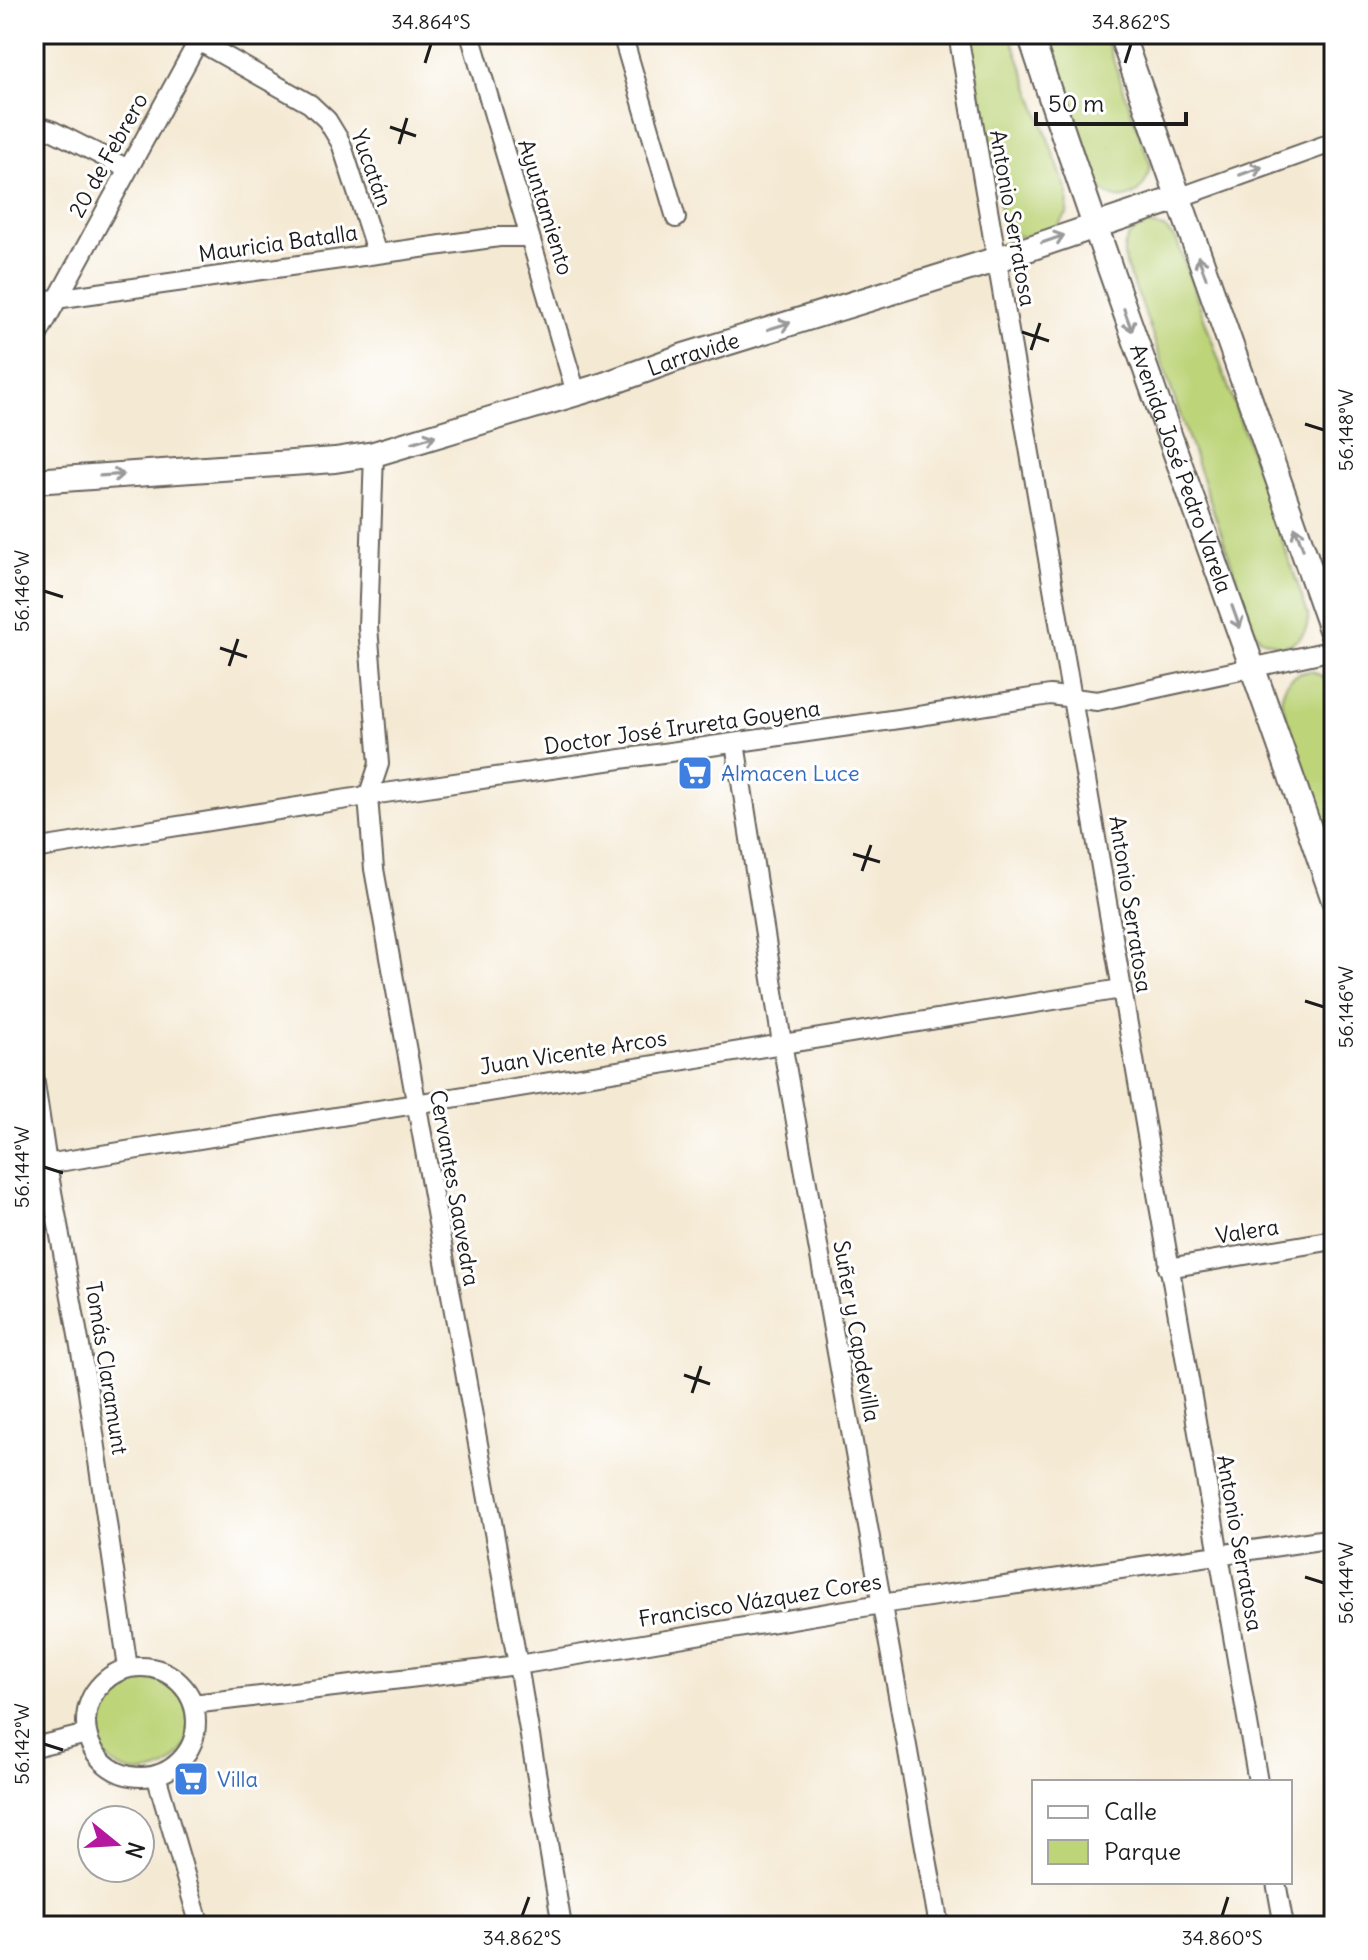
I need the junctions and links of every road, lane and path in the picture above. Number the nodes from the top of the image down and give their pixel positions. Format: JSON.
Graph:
{"nodes":[{"id":1,"x":470,"y":34,"type":"edge"},
{"id":2,"x":622,"y":34,"type":"edge"},
{"id":3,"x":958,"y":34,"type":"edge"},
{"id":4,"x":1030,"y":34,"type":"edge"},
{"id":5,"x":1121,"y":34,"type":"edge"},
{"id":6,"x":195,"y":36,"type":"edge"},
{"id":7,"x":34,"y":125,"type":"edge"},
{"id":8,"x":1334,"y":142,"type":"edge"},
{"id":9,"x":128,"y":169,"type":"junction"},
{"id":10,"x":1178,"y":198,"type":"junction"},
{"id":11,"x":676,"y":218,"type":"dead end"},
{"id":12,"x":1093,"y":226,"type":"junction"},
{"id":13,"x":530,"y":237,"type":"junction"},
{"id":14,"x":377,"y":254,"type":"junction"},
{"id":15,"x":995,"y":260,"type":"junction"},
{"id":16,"x":58,"y":298,"type":"junction"},
{"id":17,"x":34,"y":302,"type":"edge"},
{"id":18,"x":34,"y":342,"type":"edge"},
{"id":19,"x":576,"y":393,"type":"junction"},
{"id":20,"x":374,"y":454,"type":"junction"},
{"id":21,"x":34,"y":481,"type":"edge"},
{"id":22,"x":1334,"y":638,"type":"edge"},
{"id":23,"x":1334,"y":650,"type":"edge"},
{"id":24,"x":1254,"y":667,"type":"junction"},
{"id":25,"x":1072,"y":697,"type":"junction"},
{"id":26,"x":735,"y":743,"type":"junction"},
{"id":27,"x":368,"y":797,"type":"junction"},
{"id":28,"x":34,"y":849,"type":"edge"},
{"id":29,"x":1334,"y":900,"type":"edge"},
{"id":30,"x":1121,"y":989,"type":"junction"},
{"id":31,"x":782,"y":1043,"type":"junction"},
{"id":32,"x":34,"y":1077,"type":"edge"},
{"id":33,"x":415,"y":1102,"type":"junction"},
{"id":34,"x":40,"y":1165,"type":"edge"},
{"id":35,"x":1334,"y":1240,"type":"edge"},
{"id":36,"x":1168,"y":1268,"type":"junction"},
{"id":37,"x":1334,"y":1538,"type":"edge"},
{"id":38,"x":1217,"y":1555,"type":"junction"},
{"id":39,"x":881,"y":1604,"type":"junction"},
{"id":40,"x":518,"y":1665,"type":"junction"},
{"id":41,"x":128,"y":1668,"type":"junction"},
{"id":42,"x":193,"y":1704,"type":"junction"},
{"id":43,"x":87,"y":1734,"type":"junction"},
{"id":44,"x":34,"y":1747,"type":"edge"},
{"id":45,"x":156,"y":1775,"type":"junction"},
{"id":46,"x":1258,"y":1780,"type":"edge"},
{"id":47,"x":1276,"y":1884,"type":"edge"},
{"id":48,"x":200,"y":1926,"type":"edge"},
{"id":49,"x":562,"y":1926,"type":"edge"},
{"id":50,"x":939,"y":1926,"type":"edge"},
{"id":51,"x":1284,"y":1926,"type":"edge"}],
"edges":[{"from":1,"to":13,"type":"street","name":"Ayuntamiento"},
{"from":2,"to":11,"type":"street"},
{"from":3,"to":15,"type":"street","name":"Antonio Serratosa"},
{"from":4,"to":12,"type":"street","name":"Avenida José Pedro Varela"},
{"from":5,"to":10,"type":"street"},
{"from":6,"to":9,"type":"street","name":"20 de Febrero"},
{"from":6,"to":14,"type":"street","name":"Yucatán"},
{"from":7,"to":9,"type":"street"},
{"from":10,"to":8,"type":"street","name":"Larravide","one_way":true},
{"from":9,"to":16,"type":"street","name":"20 de Febrero"},
{"from":10,"to":12,"type":"street","name":"Larravide"},
{"from":22,"to":10,"type":"street","one_way":true},
{"from":15,"to":12,"type":"street","name":"Larravide","one_way":true},
{"from":12,"to":24,"type":"street","name":"Avenida José Pedro Varela","one_way":true},
{"from":13,"to":14,"type":"street","name":"Mauricia Batalla"},
{"from":13,"to":19,"type":"street","name":"Ayuntamiento"},
{"from":14,"to":16,"type":"street","name":"Mauricia Batalla"},
{"from":19,"to":15,"type":"street","name":"Larravide","one_way":true},
{"from":15,"to":25,"type":"street","name":"Antonio Serratosa"},
{"from":16,"to":17,"type":"street","name":"Mauricia Batalla"},
{"from":16,"to":18,"type":"street","name":"20 de Febrero"},
{"from":20,"to":19,"type":"street","name":"Larravide","one_way":true},
{"from":21,"to":20,"type":"street","name":"Larravide","one_way":true},
{"from":20,"to":27,"type":"street","name":"Cervantes Saavedra"},
{"from":23,"to":24,"type":"street","name":"Doctor José Irureta Goyena"},
{"from":24,"to":25,"type":"street","name":"Doctor José Irureta Goyena"},
{"from":24,"to":29,"type":"street","name":"Avenida José Pedro Varela"},
{"from":25,"to":26,"type":"street","name":"Doctor José Irureta Goyena"},
{"from":25,"to":30,"type":"street","name":"Antonio Serratosa"},
{"from":26,"to":27,"type":"street","name":"Doctor José Irureta Goyena"},
{"from":26,"to":31,"type":"street","name":"Suñer y Capdevilla"},
{"from":27,"to":28,"type":"street","name":"Doctor José Irureta Goyena"},
{"from":27,"to":33,"type":"street","name":"Cervantes Saavedra"},
{"from":30,"to":31,"type":"street","name":"Juan Vicente Arcos"},
{"from":30,"to":36,"type":"street","name":"Antonio Serratosa"},
{"from":31,"to":33,"type":"street","name":"Juan Vicente Arcos"},
{"from":31,"to":39,"type":"street","name":"Suñer y Capdevilla"},
{"from":32,"to":34,"type":"street","name":"Tomás Claramunt"},
{"from":33,"to":34,"type":"street","name":"Juan Vicente Arcos"},
{"from":33,"to":40,"type":"street","name":"Cervantes Saavedra"},
{"from":34,"to":41,"type":"street","name":"Tomás Claramunt"},
{"from":35,"to":36,"type":"street","name":"Valera"},
{"from":36,"to":38,"type":"street","name":"Antonio Serratosa"},
{"from":37,"to":38,"type":"street","name":"Francisco Vázquez Cores"},
{"from":38,"to":39,"type":"street","name":"Francisco Vázquez Cores"},
{"from":38,"to":46,"type":"street","name":"Antonio Serratosa"},
{"from":39,"to":40,"type":"street","name":"Francisco Vázquez Cores"},
{"from":39,"to":50,"type":"street","name":"Suñer y Capdevilla"},
{"from":40,"to":42,"type":"street","name":"Francisco Vázquez Cores"},
{"from":40,"to":49,"type":"street","name":"Cervantes Saavedra"},
{"from":41,"to":42,"type":"street"},
{"from":41,"to":43,"type":"street"},
{"from":42,"to":45,"type":"street"},
{"from":43,"to":44,"type":"street"},
{"from":43,"to":45,"type":"street"},
{"from":45,"to":48,"type":"street"},
{"from":47,"to":51,"type":"street"}]}
